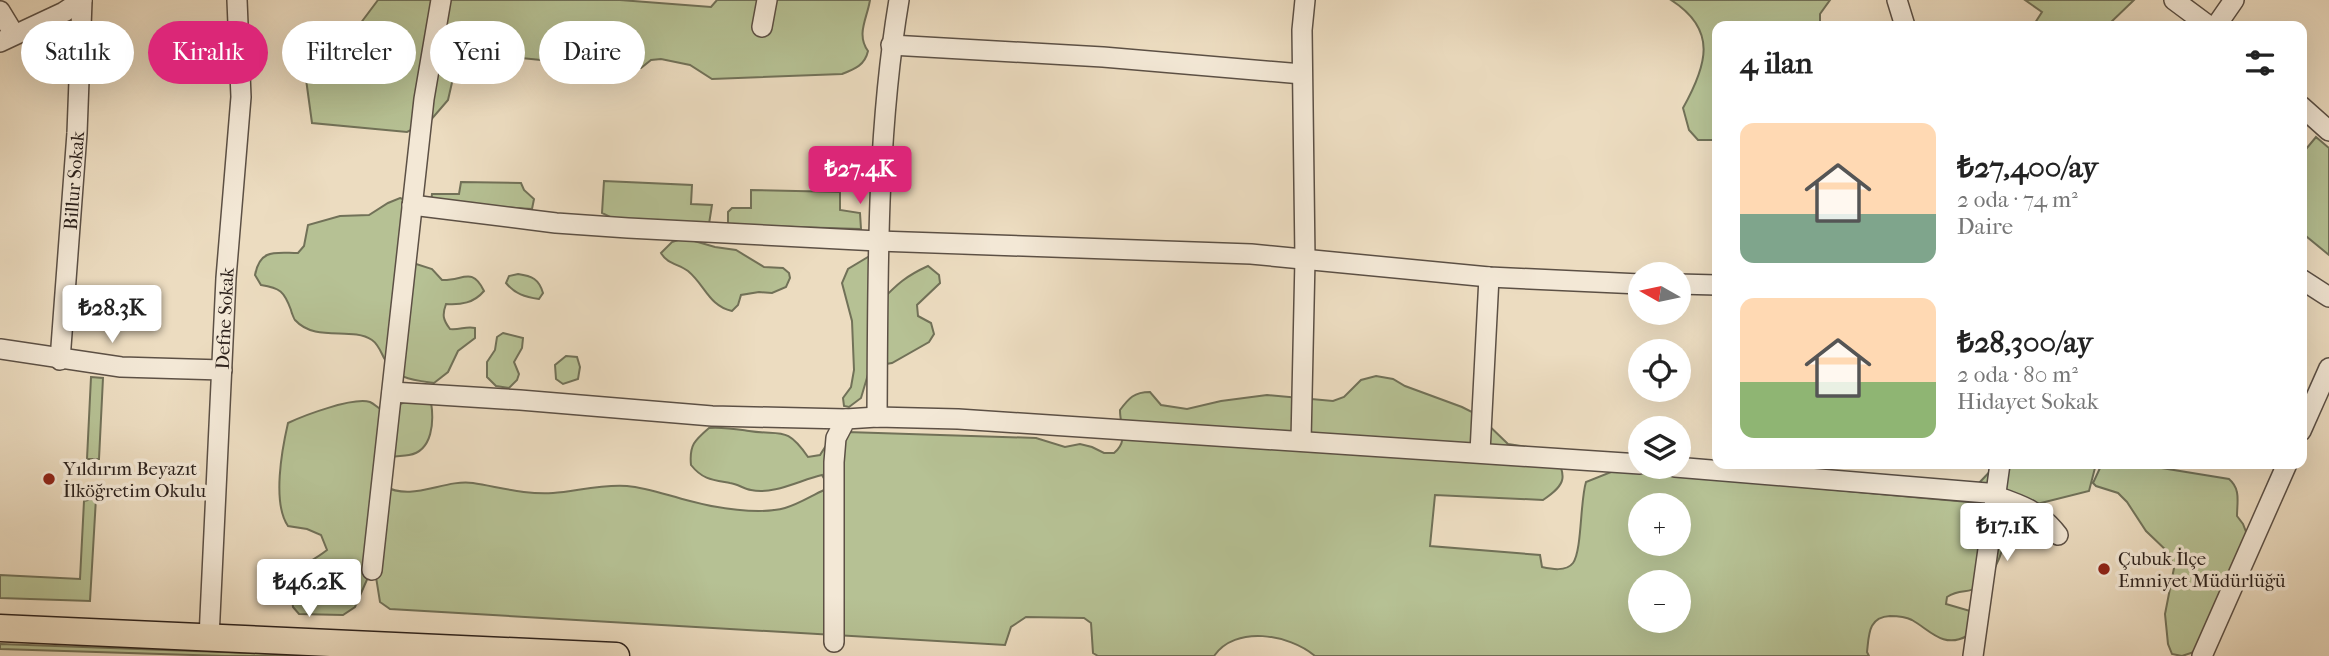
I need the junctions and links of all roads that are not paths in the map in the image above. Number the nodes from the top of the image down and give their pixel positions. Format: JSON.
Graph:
{"nodes":[{"id":1,"x":82,"y":0,"type":"edge"},
{"id":2,"x":237,"y":0,"type":"edge"},
{"id":3,"x":441,"y":0,"type":"edge"},
{"id":4,"x":767,"y":0,"type":"edge"},
{"id":5,"x":899,"y":0,"type":"edge"},
{"id":6,"x":1305,"y":0,"type":"edge"},
{"id":7,"x":1897,"y":0,"type":"edge"},
{"id":8,"x":2174,"y":0,"type":"edge"},
{"id":9,"x":2234,"y":0,"type":"edge"},
{"id":10,"x":0,"y":11,"type":"edge"},
{"id":11,"x":1903,"y":21,"type":"edge"},
{"id":12,"x":2202,"y":21,"type":"edge"},
{"id":13,"x":2219,"y":21,"type":"edge"},
{"id":14,"x":762,"y":27,"type":"dead end"},
{"id":15,"x":7,"y":38,"type":"edge"},
{"id":16,"x":891,"y":46,"type":"junction"},
{"id":17,"x":1302,"y":74,"type":"junction"},
{"id":18,"x":2307,"y":111,"type":"edge"},
{"id":19,"x":2329,"y":131,"type":"edge"},
{"id":20,"x":412,"y":205,"type":"junction"},
{"id":21,"x":878,"y":241,"type":"junction"},
{"id":22,"x":1305,"y":259,"type":"junction"},
{"id":23,"x":1489,"y":277,"type":"junction"},
{"id":24,"x":1628,"y":283,"type":"edge"},
{"id":25,"x":2307,"y":283,"type":"edge"},
{"id":26,"x":1691,"y":284,"type":"edge"},
{"id":27,"x":1712,"y":285,"type":"edge"},
{"id":28,"x":2329,"y":297,"type":"edge"},
{"id":29,"x":0,"y":349,"type":"edge"},
{"id":30,"x":60,"y":360,"type":"junction"},
{"id":31,"x":2329,"y":368,"type":"edge"},
{"id":32,"x":222,"y":370,"type":"junction"},
{"id":33,"x":392,"y":392,"type":"junction"},
{"id":34,"x":877,"y":417,"type":"junction"},
{"id":35,"x":2307,"y":418,"type":"edge"},
{"id":36,"x":846,"y":419,"type":"junction"},
{"id":37,"x":1301,"y":441,"type":"junction"},
{"id":38,"x":1480,"y":452,"type":"junction"},
{"id":39,"x":1628,"y":463,"type":"edge"},
{"id":40,"x":1691,"y":468,"type":"edge"},
{"id":41,"x":1999,"y":469,"type":"edge"},
{"id":42,"x":2285,"y":469,"type":"edge"},
{"id":43,"x":1996,"y":496,"type":"junction"},
{"id":44,"x":2058,"y":535,"type":"dead end"},
{"id":45,"x":372,"y":570,"type":"dead end"},
{"id":46,"x":0,"y":628,"type":"edge"},
{"id":47,"x":209,"y":638,"type":"junction"},
{"id":48,"x":834,"y":642,"type":"dead end"},
{"id":49,"x":616,"y":656,"type":"edge"},
{"id":50,"x":1973,"y":656,"type":"edge"},
{"id":51,"x":2202,"y":656,"type":"edge"}],
"edges":[{"from":1,"to":15,"type":"street"},
{"from":1,"to":30,"type":"street","name":"Billur Sokak"},
{"from":2,"to":32,"type":"street","name":"Defne Sokak"},
{"from":3,"to":20,"type":"street"},
{"from":4,"to":14,"type":"street"},
{"from":5,"to":16,"type":"street"},
{"from":6,"to":17,"type":"street"},
{"from":7,"to":11,"type":"street"},
{"from":8,"to":12,"type":"street"},
{"from":9,"to":13,"type":"street"},
{"from":10,"to":15,"type":"street"},
{"from":16,"to":17,"type":"street"},
{"from":16,"to":21,"type":"street"},
{"from":17,"to":22,"type":"street"},
{"from":18,"to":19,"type":"street"},
{"from":20,"to":21,"type":"street"},
{"from":20,"to":33,"type":"street"},
{"from":21,"to":22,"type":"street"},
{"from":21,"to":34,"type":"street"},
{"from":22,"to":23,"type":"street"},
{"from":22,"to":37,"type":"street"},
{"from":23,"to":24,"type":"street"},
{"from":23,"to":38,"type":"street"},
{"from":25,"to":28,"type":"street"},
{"from":26,"to":27,"type":"street"},
{"from":29,"to":30,"type":"street"},
{"from":30,"to":32,"type":"street"},
{"from":31,"to":35,"type":"street"},
{"from":32,"to":47,"type":"street","name":"Defne Sokak"},
{"from":33,"to":36,"type":"street"},
{"from":33,"to":45,"type":"street"},
{"from":34,"to":36,"type":"street"},
{"from":34,"to":37,"type":"street"},
{"from":36,"to":48,"type":"street"},
{"from":37,"to":38,"type":"street"},
{"from":38,"to":39,"type":"street"},
{"from":40,"to":43,"type":"street"},
{"from":41,"to":43,"type":"street"},
{"from":42,"to":51,"type":"street"},
{"from":43,"to":44,"type":"street"},
{"from":43,"to":50,"type":"street"},
{"from":46,"to":47,"type":"main road"},
{"from":47,"to":49,"type":"main road"}]}
